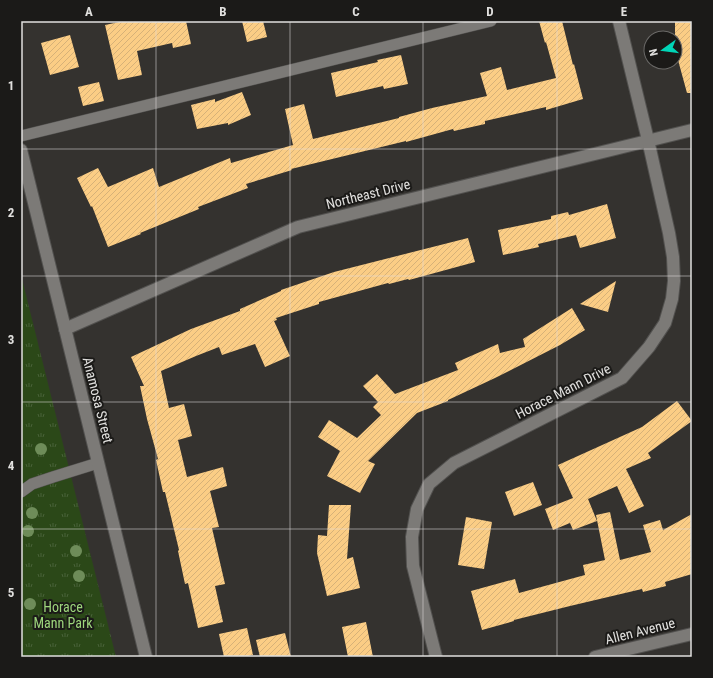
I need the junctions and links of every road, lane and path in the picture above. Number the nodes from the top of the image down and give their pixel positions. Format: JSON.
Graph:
{"nodes":[{"id":1,"x":491,"y":21,"type":"edge"},
{"id":2,"x":619,"y":21,"type":"edge"},
{"id":3,"x":692,"y":130,"type":"edge"},
{"id":4,"x":21,"y":136,"type":"edge"},
{"id":5,"x":648,"y":140,"type":"junction"},
{"id":6,"x":21,"y":150,"type":"edge"},
{"id":7,"x":65,"y":329,"type":"junction"},
{"id":8,"x":98,"y":463,"type":"junction"},
{"id":9,"x":21,"y":492,"type":"edge"},
{"id":10,"x":692,"y":634,"type":"edge"},
{"id":11,"x":146,"y":657,"type":"edge"},
{"id":12,"x":436,"y":657,"type":"edge"},
{"id":13,"x":595,"y":657,"type":"edge"}],
"edges":[{"from":1,"to":4,"type":"lane"},
{"from":2,"to":5,"type":"street","name":"Horace Mann Drive"},
{"from":3,"to":5,"type":"street","name":"Northeast Drive"},
{"from":5,"to":7,"type":"street","name":"Northeast Drive"},
{"from":5,"to":12,"type":"street","name":"Horace Mann Drive"},
{"from":6,"to":7,"type":"street","name":"Anamosa Street"},
{"from":7,"to":8,"type":"street","name":"Anamosa Street"},
{"from":8,"to":9,"type":"lane"},
{"from":8,"to":11,"type":"street","name":"Anamosa Street"},
{"from":10,"to":13,"type":"street","name":"Allen Avenue"}]}
